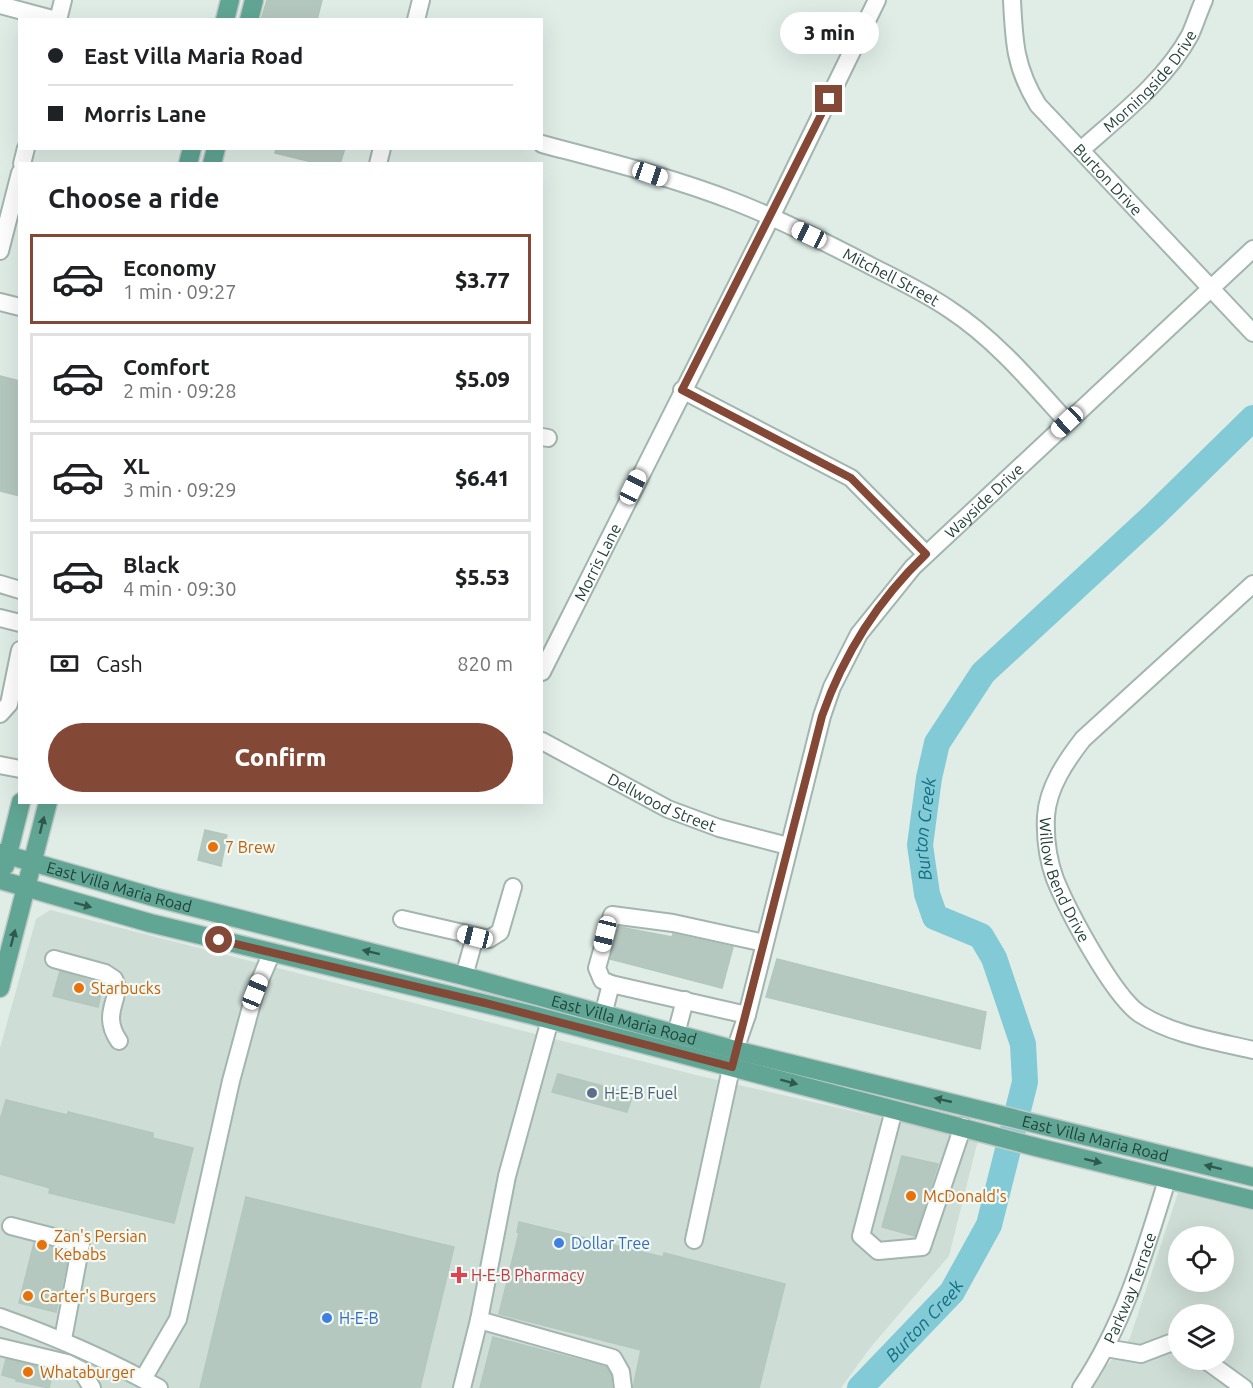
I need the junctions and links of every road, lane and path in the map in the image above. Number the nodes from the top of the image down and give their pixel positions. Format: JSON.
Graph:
{"nodes":[{"id":1,"x":63,"y":0,"type":"edge"},
{"id":2,"x":230,"y":0,"type":"edge"},
{"id":3,"x":254,"y":0,"type":"edge"},
{"id":4,"x":421,"y":0,"type":"edge"},
{"id":5,"x":877,"y":0,"type":"edge"},
{"id":6,"x":1012,"y":0,"type":"edge"},
{"id":7,"x":1204,"y":0,"type":"edge"},
{"id":8,"x":0,"y":5,"type":"edge"},
{"id":9,"x":49,"y":18,"type":"edge"},
{"id":10,"x":58,"y":18,"type":"edge"},
{"id":11,"x":226,"y":18,"type":"edge"},
{"id":12,"x":250,"y":18,"type":"edge"},
{"id":13,"x":416,"y":18,"type":"edge"},
{"id":14,"x":543,"y":144,"type":"edge"},
{"id":15,"x":1081,"y":150,"type":"junction"},
{"id":16,"x":18,"y":182,"type":"edge"},
{"id":17,"x":771,"y":217,"type":"junction"},
{"id":18,"x":1253,"y":249,"type":"edge"},
{"id":19,"x":0,"y":251,"type":"edge"},
{"id":20,"x":1211,"y":289,"type":"junction"},
{"id":21,"x":0,"y":302,"type":"edge"},
{"id":22,"x":18,"y":306,"type":"edge"},
{"id":23,"x":1253,"y":333,"type":"edge"},
{"id":24,"x":682,"y":390,"type":"junction"},
{"id":25,"x":1067,"y":422,"type":"junction"},
{"id":26,"x":926,"y":554,"type":"junction"},
{"id":27,"x":0,"y":584,"type":"edge"},
{"id":28,"x":1253,"y":584,"type":"edge"},
{"id":29,"x":18,"y":589,"type":"edge"},
{"id":30,"x":0,"y":618,"type":"edge"},
{"id":31,"x":18,"y":622,"type":"edge"},
{"id":32,"x":18,"y":658,"type":"edge"},
{"id":33,"x":543,"y":670,"type":"edge"},
{"id":34,"x":5,"y":709,"type":"edge"},
{"id":35,"x":543,"y":742,"type":"edge"},
{"id":36,"x":0,"y":765,"type":"edge"},
{"id":37,"x":18,"y":769,"type":"edge"},
{"id":38,"x":20,"y":804,"type":"edge"},
{"id":39,"x":48,"y":804,"type":"edge"},
{"id":40,"x":788,"y":846,"type":"junction"},
{"id":41,"x":4,"y":854,"type":"edge"},
{"id":42,"x":33,"y":864,"type":"junction"},
{"id":43,"x":0,"y":880,"type":"edge"},
{"id":44,"x":513,"y":887,"type":"dead end"},
{"id":45,"x":27,"y":889,"type":"junction"},
{"id":46,"x":402,"y":919,"type":"dead end"},
{"id":47,"x":475,"y":937,"type":"junction"},
{"id":48,"x":764,"y":944,"type":"junction"},
{"id":49,"x":272,"y":952,"type":"junction"},
{"id":50,"x":54,"y":959,"type":"dead end"},
{"id":51,"x":464,"y":976,"type":"junction"},
{"id":52,"x":611,"y":984,"type":"junction"},
{"id":53,"x":0,"y":988,"type":"edge"},
{"id":54,"x":684,"y":1000,"type":"junction"},
{"id":55,"x":603,"y":1015,"type":"junction"},
{"id":56,"x":747,"y":1015,"type":"junction"},
{"id":57,"x":550,"y":1020,"type":"junction"},
{"id":58,"x":676,"y":1034,"type":"junction"},
{"id":59,"x":118,"y":1041,"type":"dead end"},
{"id":60,"x":1253,"y":1050,"type":"edge"},
{"id":61,"x":734,"y":1059,"type":"junction"},
{"id":62,"x":894,"y":1110,"type":"junction"},
{"id":63,"x":963,"y":1126,"type":"junction"},
{"id":64,"x":1253,"y":1177,"type":"edge"},
{"id":65,"x":1167,"y":1180,"type":"junction"},
{"id":66,"x":1253,"y":1200,"type":"edge"},
{"id":67,"x":11,"y":1226,"type":"dead end"},
{"id":68,"x":694,"y":1240,"type":"dead end"},
{"id":69,"x":0,"y":1317,"type":"edge"},
{"id":70,"x":479,"y":1320,"type":"junction"},
{"id":71,"x":63,"y":1339,"type":"junction"},
{"id":72,"x":1168,"y":1344,"type":"edge"},
{"id":73,"x":0,"y":1347,"type":"edge"},
{"id":74,"x":1106,"y":1348,"type":"junction"},
{"id":75,"x":1219,"y":1370,"type":"edge"},
{"id":76,"x":143,"y":1379,"type":"junction"},
{"id":77,"x":92,"y":1388,"type":"edge"},
{"id":78,"x":159,"y":1388,"type":"edge"},
{"id":79,"x":462,"y":1388,"type":"edge"},
{"id":80,"x":623,"y":1388,"type":"edge"},
{"id":81,"x":1082,"y":1388,"type":"edge"},
{"id":82,"x":1244,"y":1388,"type":"edge"}],
"edges":[{"from":1,"to":10,"type":"street"},
{"from":2,"to":11,"type":"main road"},
{"from":3,"to":12,"type":"main road"},
{"from":4,"to":13,"type":"street"},
{"from":5,"to":17,"type":"street","name":"Morris Lane"},
{"from":6,"to":15,"type":"street","name":"Burton Drive"},
{"from":7,"to":15,"type":"street","name":"Morningside Drive"},
{"from":8,"to":9,"type":"street"},
{"from":14,"to":17,"type":"street","name":"Mitchell Street"},
{"from":15,"to":20,"type":"street","name":"Burton Drive"},
{"from":16,"to":19,"type":"street"},
{"from":17,"to":24,"type":"street","name":"Morris Lane"},
{"from":17,"to":25,"type":"street","name":"Mitchell Street"},
{"from":18,"to":20,"type":"street","name":"Wayside Drive"},
{"from":20,"to":23,"type":"street","name":"Burton Drive"},
{"from":20,"to":25,"type":"street","name":"Wayside Drive"},
{"from":21,"to":22,"type":"street"},
{"from":24,"to":26,"type":"street"},
{"from":24,"to":33,"type":"street","name":"Morris Lane"},
{"from":25,"to":26,"type":"street","name":"Wayside Drive"},
{"from":26,"to":40,"type":"street","name":"Wayside Drive"},
{"from":27,"to":29,"type":"street"},
{"from":28,"to":60,"type":"street","name":"Willow Bend Drive"},
{"from":30,"to":31,"type":"street"},
{"from":32,"to":34,"type":"street"},
{"from":35,"to":40,"type":"street","name":"Dellwood Street"},
{"from":36,"to":37,"type":"street"},
{"from":38,"to":41,"type":"main road"},
{"from":42,"to":39,"type":"main road","one_way":true},
{"from":40,"to":48,"type":"street","name":"Wayside Drive"},
{"from":41,"to":42,"type":"main road","name":"East Villa Maria Road"},
{"from":41,"to":43,"type":"main road"},
{"from":42,"to":45,"type":"main road"},
{"from":51,"to":42,"type":"main road","name":"East Villa Maria Road","one_way":true},
{"from":43,"to":45,"type":"main road","name":"East Villa Maria Road"},
{"from":44,"to":47,"type":"street"},
{"from":45,"to":49,"type":"main road","name":"East Villa Maria Road","one_way":true},
{"from":53,"to":45,"type":"main road","one_way":true},
{"from":46,"to":47,"type":"street"},
{"from":47,"to":51,"type":"street"},
{"from":48,"to":52,"type":"street"},
{"from":48,"to":56,"type":"street","name":"Wayside Drive"},
{"from":49,"to":57,"type":"main road","name":"East Villa Maria Road"},
{"from":49,"to":76,"type":"street"},
{"from":50,"to":59,"type":"street"},
{"from":51,"to":55,"type":"main road","name":"East Villa Maria Road"},
{"from":52,"to":54,"type":"street"},
{"from":52,"to":55,"type":"street"},
{"from":54,"to":56,"type":"street"},
{"from":54,"to":58,"type":"street"},
{"from":55,"to":58,"type":"main road","name":"East Villa Maria Road"},
{"from":56,"to":61,"type":"street","name":"Wayside Drive"},
{"from":57,"to":61,"type":"main road","name":"East Villa Maria Road"},
{"from":57,"to":70,"type":"street"},
{"from":58,"to":61,"type":"main road","name":"East Villa Maria Road"},
{"from":61,"to":62,"type":"main road","name":"East Villa Maria Road","one_way":true},
{"from":64,"to":61,"type":"main road","name":"East Villa Maria Road","one_way":true},
{"from":61,"to":68,"type":"street","name":"Wayside Drive"},
{"from":62,"to":63,"type":"main road","name":"East Villa Maria Road"},
{"from":62,"to":63,"type":"street"},
{"from":63,"to":65,"type":"main road","name":"East Villa Maria Road","one_way":true},
{"from":65,"to":66,"type":"main road","name":"East Villa Maria Road"},
{"from":65,"to":74,"type":"street","name":"Parkway Terrace"},
{"from":67,"to":71,"type":"street"},
{"from":69,"to":71,"type":"street"},
{"from":70,"to":79,"type":"street"},
{"from":70,"to":80,"type":"street"},
{"from":71,"to":76,"type":"street"},
{"from":72,"to":74,"type":"street"},
{"from":73,"to":77,"type":"street"},
{"from":74,"to":81,"type":"street","name":"Parkway Terrace"},
{"from":75,"to":82,"type":"street"},
{"from":76,"to":78,"type":"street"}]}
